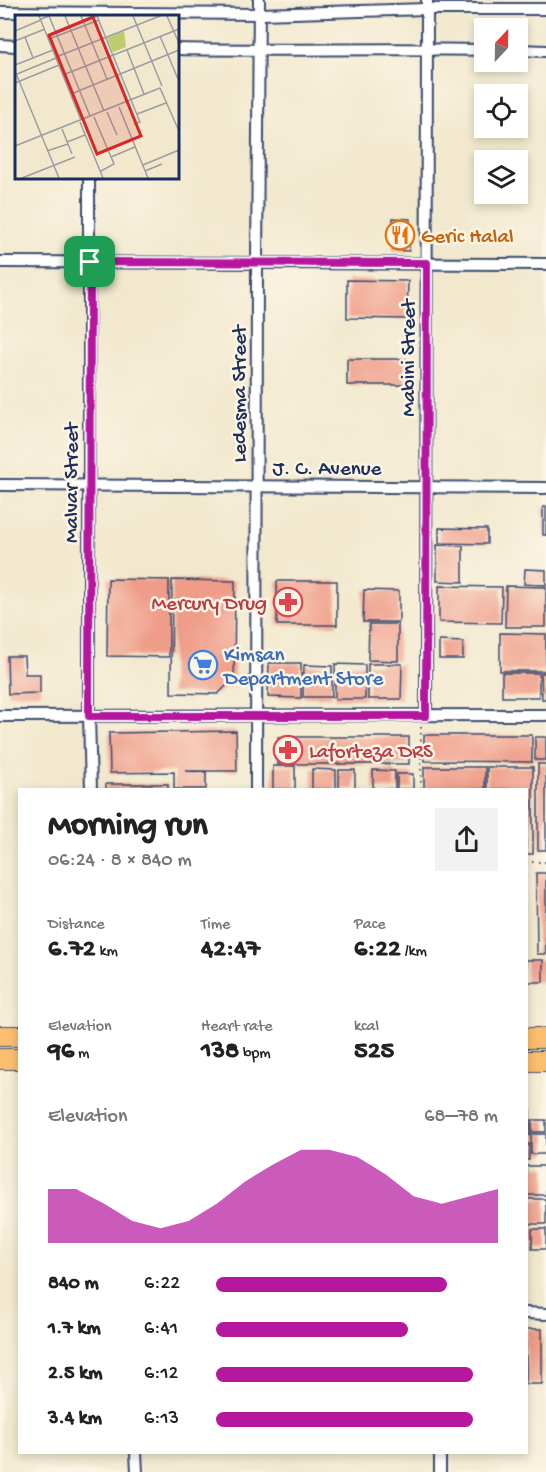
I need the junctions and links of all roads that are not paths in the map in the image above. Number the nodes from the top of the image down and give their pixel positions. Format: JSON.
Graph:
{"nodes":[{"id":1,"x":260,"y":0,"type":"edge"},
{"id":2,"x":427,"y":4,"type":"edge"},
{"id":3,"x":89,"y":9,"type":"edge"},
{"id":4,"x":546,"y":9,"type":"edge"},
{"id":5,"x":0,"y":12,"type":"edge"},
{"id":6,"x":260,"y":14,"type":"junction"},
{"id":7,"x":0,"y":45,"type":"edge"},
{"id":8,"x":15,"y":46,"type":"edge"},
{"id":9,"x":178,"y":49,"type":"edge"},
{"id":10,"x":426,"y":49,"type":"junction"},
{"id":11,"x":260,"y":50,"type":"junction"},
{"id":12,"x":474,"y":50,"type":"edge"},
{"id":13,"x":528,"y":50,"type":"edge"},
{"id":14,"x":546,"y":51,"type":"edge"},
{"id":15,"x":89,"y":178,"type":"edge"},
{"id":16,"x":0,"y":262,"type":"edge"},
{"id":17,"x":90,"y":262,"type":"junction"},
{"id":18,"x":257,"y":263,"type":"junction"},
{"id":19,"x":427,"y":263,"type":"junction"},
{"id":20,"x":546,"y":264,"type":"edge"},
{"id":21,"x":0,"y":485,"type":"edge"},
{"id":22,"x":89,"y":486,"type":"junction"},
{"id":23,"x":257,"y":486,"type":"junction"},
{"id":24,"x":426,"y":488,"type":"junction"},
{"id":25,"x":546,"y":488,"type":"edge"},
{"id":26,"x":423,"y":715,"type":"junction"},
{"id":27,"x":546,"y":715,"type":"edge"},
{"id":28,"x":0,"y":716,"type":"edge"},
{"id":29,"x":89,"y":716,"type":"junction"},
{"id":30,"x":256,"y":716,"type":"junction"},
{"id":31,"x":91,"y":788,"type":"edge"},
{"id":32,"x":256,"y":788,"type":"edge"},
{"id":33,"x":0,"y":1036,"type":"edge"},
{"id":34,"x":18,"y":1036,"type":"edge"},
{"id":35,"x":528,"y":1038,"type":"edge"},
{"id":36,"x":546,"y":1038,"type":"edge"},
{"id":37,"x":0,"y":1059,"type":"edge"},
{"id":38,"x":18,"y":1059,"type":"edge"},
{"id":39,"x":528,"y":1061,"type":"edge"},
{"id":40,"x":546,"y":1061,"type":"edge"},
{"id":41,"x":528,"y":1313,"type":"edge"},
{"id":42,"x":546,"y":1314,"type":"edge"},
{"id":43,"x":136,"y":1454,"type":"edge"},
{"id":44,"x":440,"y":1454,"type":"edge"},
{"id":45,"x":137,"y":1472,"type":"edge"},
{"id":46,"x":440,"y":1472,"type":"edge"}],
"edges":[{"from":1,"to":6,"type":"street","name":"Ledesma Street"},
{"from":2,"to":4,"type":"street"},
{"from":2,"to":6,"type":"street"},
{"from":2,"to":10,"type":"street","name":"Mabini Street"},
{"from":3,"to":5,"type":"street"},
{"from":3,"to":6,"type":"street"},
{"from":6,"to":11,"type":"street","name":"Ledesma Street"},
{"from":7,"to":8,"type":"street"},
{"from":9,"to":11,"type":"street"},
{"from":10,"to":11,"type":"street"},
{"from":10,"to":12,"type":"street"},
{"from":10,"to":19,"type":"street","name":"Mabini Street"},
{"from":11,"to":18,"type":"street","name":"Ledesma Street"},
{"from":13,"to":14,"type":"street"},
{"from":15,"to":17,"type":"street","name":"Malvar Street"},
{"from":16,"to":17,"type":"street"},
{"from":17,"to":18,"type":"street"},
{"from":17,"to":22,"type":"street","name":"Malvar Street"},
{"from":18,"to":19,"type":"street"},
{"from":18,"to":23,"type":"street","name":"Ledesma Street"},
{"from":19,"to":20,"type":"street"},
{"from":19,"to":24,"type":"street","name":"Mabini Street"},
{"from":21,"to":22,"type":"street","name":"J. C. Avenue"},
{"from":22,"to":23,"type":"street","name":"J. C. Avenue"},
{"from":22,"to":29,"type":"street","name":"Malvar Street"},
{"from":23,"to":24,"type":"street","name":"J. C. Avenue"},
{"from":23,"to":30,"type":"street","name":"Ledesma Street"},
{"from":24,"to":25,"type":"street","name":"J. C. Avenue"},
{"from":24,"to":26,"type":"street","name":"Mabini Street"},
{"from":26,"to":27,"type":"street"},
{"from":26,"to":30,"type":"street"},
{"from":28,"to":29,"type":"street"},
{"from":29,"to":30,"type":"street"},
{"from":29,"to":31,"type":"street","name":"Malvar Street"},
{"from":30,"to":32,"type":"street","name":"Ledesma Street"},
{"from":33,"to":34,"type":"highway"},
{"from":35,"to":36,"type":"highway"},
{"from":37,"to":38,"type":"highway"},
{"from":39,"to":40,"type":"highway"},
{"from":41,"to":42,"type":"street"},
{"from":43,"to":45,"type":"street"},
{"from":44,"to":46,"type":"street"}]}
